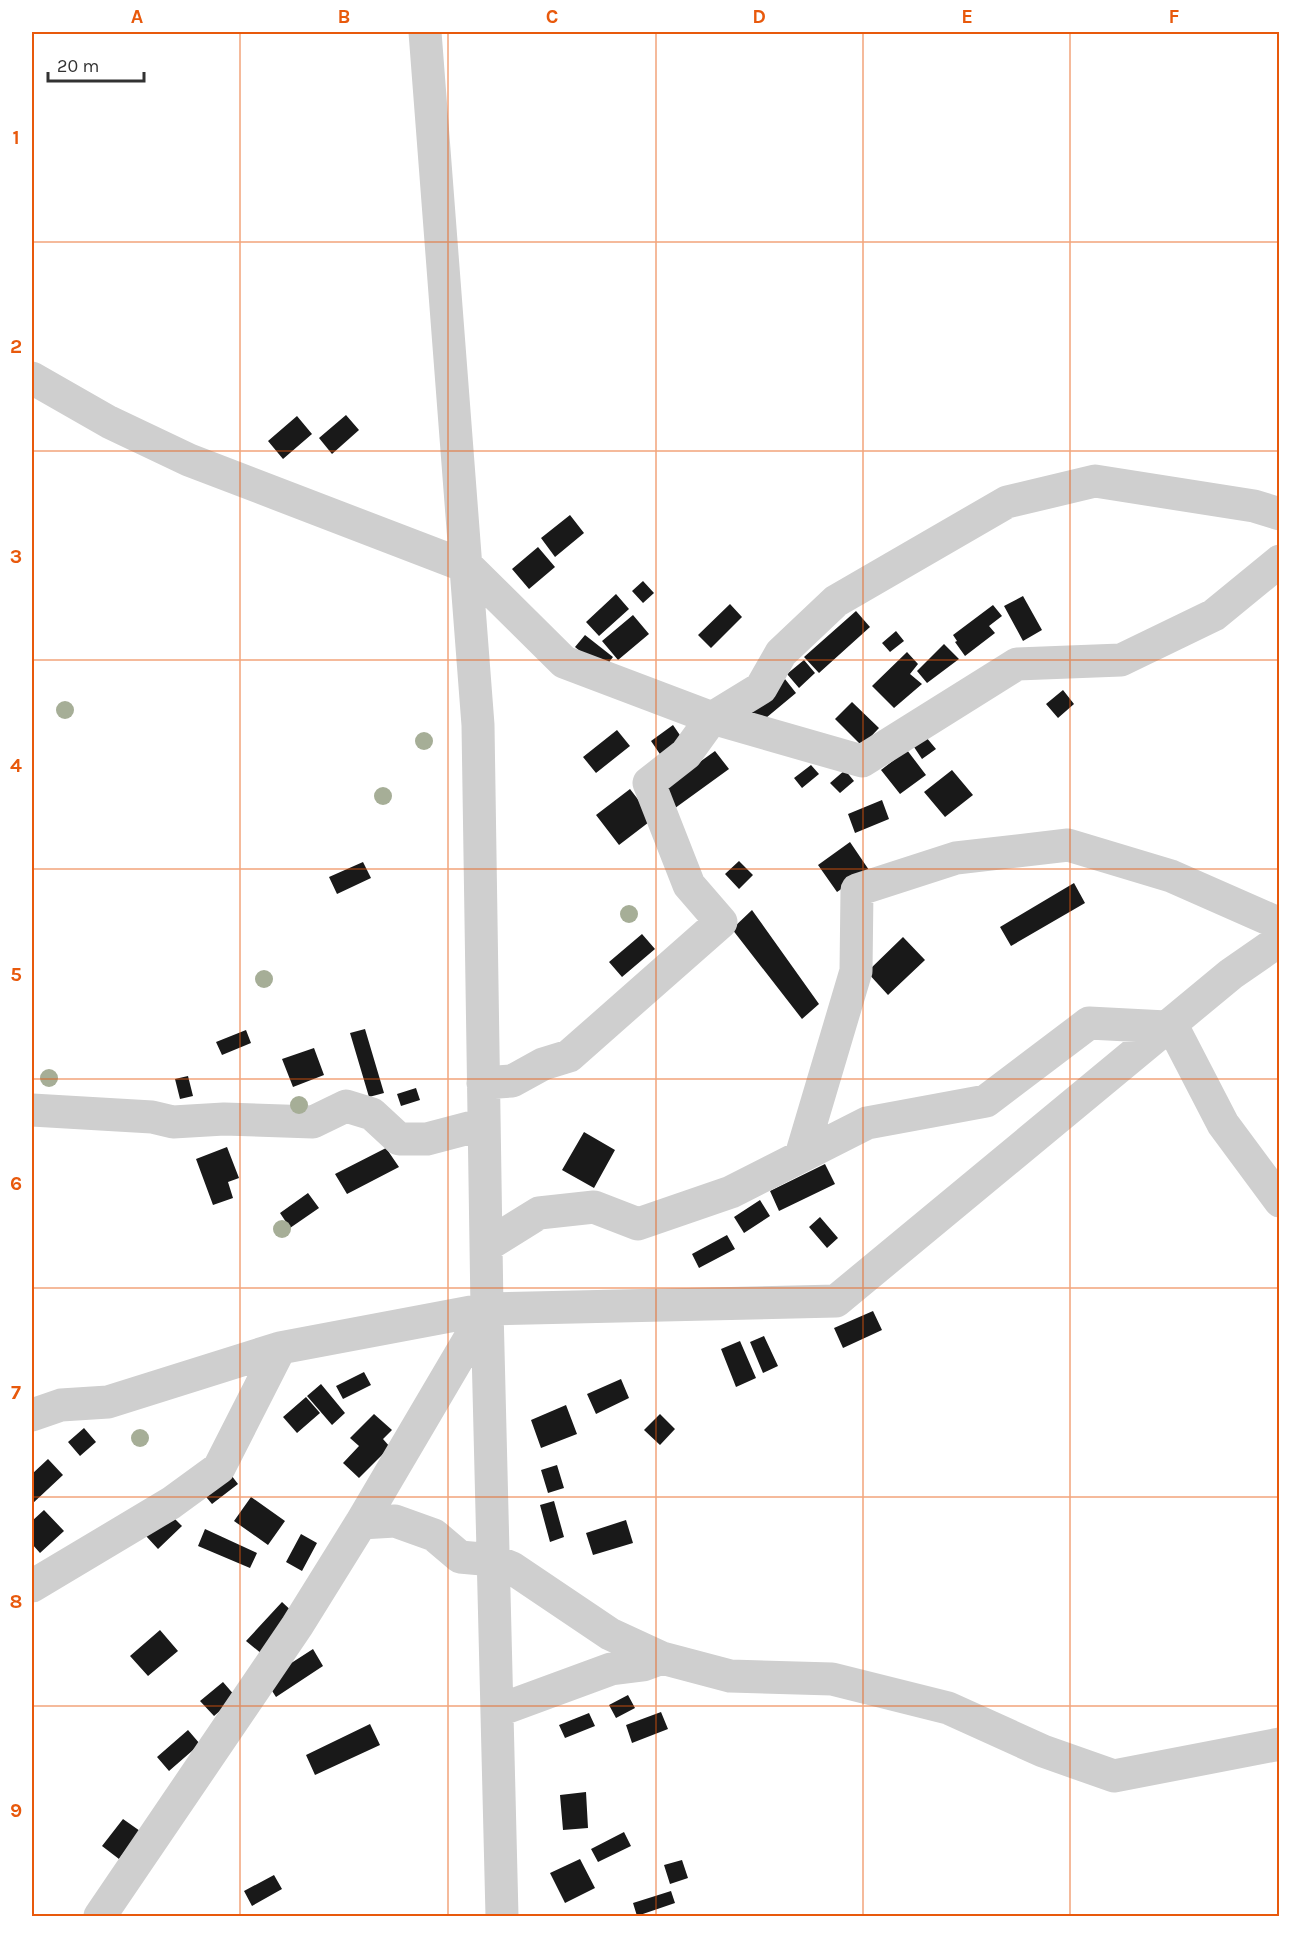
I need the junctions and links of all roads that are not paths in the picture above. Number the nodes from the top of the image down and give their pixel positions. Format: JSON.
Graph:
{"nodes":[{"id":1,"x":425,"y":32,"type":"edge"},
{"id":2,"x":32,"y":378,"type":"edge"},
{"id":3,"x":1280,"y":514,"type":"edge"},
{"id":4,"x":1280,"y":561,"type":"edge"},
{"id":5,"x":468,"y":567,"type":"junction"},
{"id":6,"x":712,"y":718,"type":"junction"},
{"id":7,"x":1280,"y":924,"type":"edge"},
{"id":8,"x":1280,"y":940,"type":"edge"},
{"id":9,"x":1166,"y":1028,"type":"junction"},
{"id":10,"x":483,"y":1083,"type":"junction"},
{"id":11,"x":32,"y":1110,"type":"edge"},
{"id":12,"x":484,"y":1124,"type":"junction"},
{"id":13,"x":801,"y":1156,"type":"junction"},
{"id":14,"x":1280,"y":1201,"type":"edge"},
{"id":15,"x":486,"y":1246,"type":"junction"},
{"id":16,"x":487,"y":1309,"type":"junction"},
{"id":17,"x":280,"y":1348,"type":"junction"},
{"id":18,"x":32,"y":1415,"type":"edge"},
{"id":19,"x":362,"y":1522,"type":"junction"},
{"id":20,"x":493,"y":1560,"type":"junction"},
{"id":21,"x":32,"y":1586,"type":"edge"},
{"id":22,"x":662,"y":1659,"type":"junction"},
{"id":23,"x":497,"y":1711,"type":"junction"},
{"id":24,"x":1280,"y":1744,"type":"edge"},
{"id":25,"x":100,"y":1917,"type":"edge"},
{"id":26,"x":502,"y":1917,"type":"edge"}],
"edges":[{"from":1,"to":5,"type":"street"},
{"from":2,"to":5,"type":"street"},
{"from":3,"to":6,"type":"street"},
{"from":4,"to":6,"type":"street"},
{"from":5,"to":6,"type":"street"},
{"from":5,"to":10,"type":"street"},
{"from":6,"to":10,"type":"street"},
{"from":7,"to":13,"type":"street"},
{"from":8,"to":9,"type":"street"},
{"from":9,"to":13,"type":"street"},
{"from":9,"to":14,"type":"street"},
{"from":9,"to":16,"type":"street"},
{"from":10,"to":12,"type":"street"},
{"from":11,"to":12,"type":"street"},
{"from":12,"to":15,"type":"street"},
{"from":13,"to":15,"type":"street"},
{"from":15,"to":16,"type":"street"},
{"from":16,"to":17,"type":"street"},
{"from":16,"to":19,"type":"street"},
{"from":16,"to":20,"type":"street"},
{"from":17,"to":18,"type":"street"},
{"from":17,"to":21,"type":"street"},
{"from":19,"to":20,"type":"street"},
{"from":19,"to":25,"type":"street"},
{"from":20,"to":22,"type":"street"},
{"from":20,"to":23,"type":"street"},
{"from":22,"to":23,"type":"street"},
{"from":22,"to":24,"type":"street"},
{"from":23,"to":26,"type":"street"}]}
